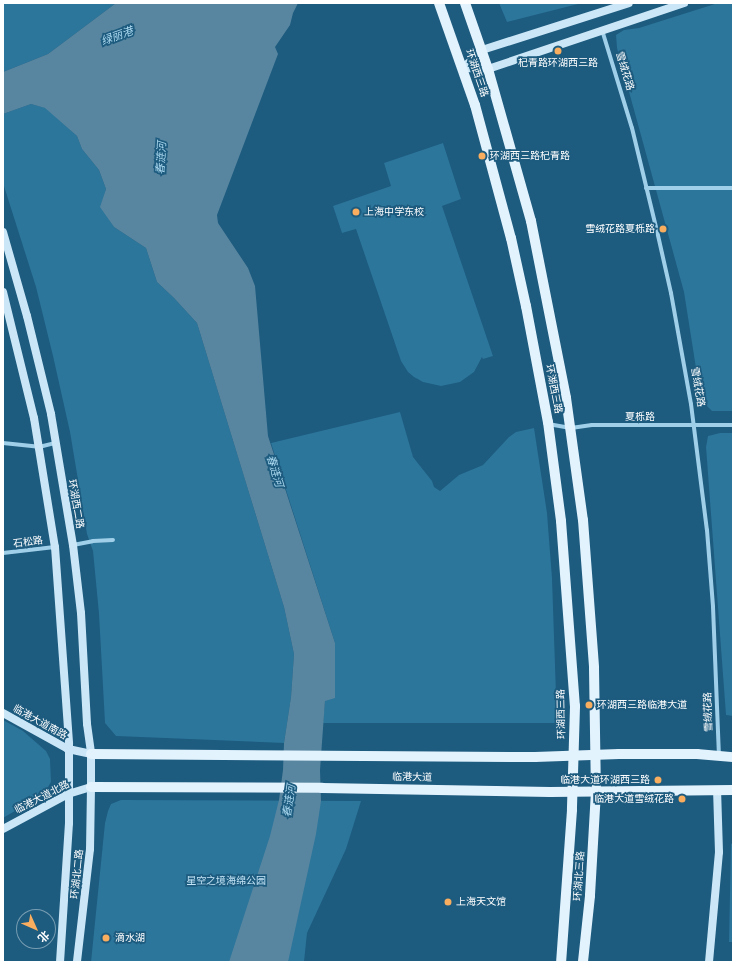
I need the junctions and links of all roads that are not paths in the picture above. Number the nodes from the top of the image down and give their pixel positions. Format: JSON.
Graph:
{"nodes":[{"id":1,"x":439,"y":3,"type":"edge"},
{"id":2,"x":465,"y":3,"type":"edge"},
{"id":3,"x":629,"y":3,"type":"edge"},
{"id":4,"x":684,"y":3,"type":"edge"},
{"id":5,"x":602,"y":30,"type":"junction"},
{"id":6,"x":482,"y":50,"type":"junction"},
{"id":7,"x":462,"y":68,"type":"junction"},
{"id":8,"x":488,"y":69,"type":"junction"},
{"id":9,"x":646,"y":188,"type":"junction"},
{"id":10,"x":733,"y":188,"type":"edge"},
{"id":11,"x":3,"y":232,"type":"edge"},
{"id":12,"x":3,"y":292,"type":"edge"},
{"id":13,"x":548,"y":424,"type":"junction"},
{"id":14,"x":733,"y":425,"type":"edge"},
{"id":15,"x":695,"y":426,"type":"junction"},
{"id":16,"x":571,"y":428,"type":"junction"},
{"id":17,"x":3,"y":443,"type":"edge"},
{"id":18,"x":56,"y":443,"type":"junction"},
{"id":19,"x":39,"y":447,"type":"junction"},
{"id":20,"x":113,"y":540,"type":"dead end"},
{"id":21,"x":73,"y":545,"type":"junction"},
{"id":22,"x":55,"y":547,"type":"junction"},
{"id":23,"x":3,"y":553,"type":"edge"},
{"id":24,"x":3,"y":713,"type":"edge"},
{"id":25,"x":68,"y":749,"type":"junction"},
{"id":26,"x":91,"y":754,"type":"junction"},
{"id":27,"x":596,"y":755,"type":"junction"},
{"id":28,"x":574,"y":756,"type":"junction"},
{"id":29,"x":719,"y":757,"type":"junction"},
{"id":30,"x":733,"y":757,"type":"edge"},
{"id":31,"x":91,"y":787,"type":"junction"},
{"id":32,"x":717,"y":790,"type":"junction"},
{"id":33,"x":733,"y":790,"type":"edge"},
{"id":34,"x":596,"y":791,"type":"junction"},
{"id":35,"x":573,"y":792,"type":"junction"},
{"id":36,"x":68,"y":794,"type":"junction"},
{"id":37,"x":3,"y":829,"type":"edge"},
{"id":38,"x":60,"y":962,"type":"edge"},
{"id":39,"x":78,"y":962,"type":"edge"},
{"id":40,"x":561,"y":962,"type":"edge"},
{"id":41,"x":583,"y":962,"type":"edge"},
{"id":42,"x":709,"y":962,"type":"edge"}],
"edges":[{"from":1,"to":7,"type":"main road","name":"环湖西三路"},
{"from":2,"to":6,"type":"main road","name":"环湖西三路"},
{"from":3,"to":6,"type":"main road"},
{"from":4,"to":5,"type":"main road"},
{"from":5,"to":8,"type":"main road"},
{"from":5,"to":9,"type":"street","name":"雪绒花路"},
{"from":6,"to":7,"type":"main road"},
{"from":6,"to":8,"type":"main road","name":"环湖西三路"},
{"from":7,"to":8,"type":"main road"},
{"from":7,"to":13,"type":"main road","name":"环湖西三路"},
{"from":8,"to":16,"type":"main road","name":"环湖西三路"},
{"from":9,"to":10,"type":"street"},
{"from":9,"to":15,"type":"street","name":"雪绒花路"},
{"from":11,"to":18,"type":"main road","name":"环湖西二路"},
{"from":12,"to":19,"type":"main road"},
{"from":13,"to":16,"type":"street","name":"夏栎路"},
{"from":13,"to":28,"type":"main road","name":"环湖西三路"},
{"from":14,"to":15,"type":"street","name":"夏栎路"},
{"from":15,"to":16,"type":"street","name":"夏栎路"},
{"from":15,"to":29,"type":"street","name":"雪绒花路"},
{"from":16,"to":27,"type":"main road","name":"环湖西三路"},
{"from":17,"to":19,"type":"street"},
{"from":18,"to":19,"type":"street"},
{"from":18,"to":21,"type":"main road","name":"环湖西二路"},
{"from":19,"to":22,"type":"main road"},
{"from":20,"to":21,"type":"street"},
{"from":21,"to":26,"type":"main road","name":"环湖西二路"},
{"from":22,"to":23,"type":"street","name":"石松路"},
{"from":22,"to":25,"type":"main road"},
{"from":24,"to":25,"type":"main road","name":"临港大道南路"},
{"from":25,"to":26,"type":"main road","name":"临港大道南路"},
{"from":25,"to":36,"type":"main road"},
{"from":26,"to":28,"type":"main road","name":"临港大道"},
{"from":26,"to":31,"type":"main road","name":"环湖西二路"},
{"from":27,"to":28,"type":"main road","name":"临港大道"},
{"from":27,"to":29,"type":"main road","name":"临港大道"},
{"from":27,"to":34,"type":"main road","name":"环湖西三路"},
{"from":28,"to":35,"type":"main road","name":"环湖西三路"},
{"from":29,"to":30,"type":"main road","name":"临港大道"},
{"from":31,"to":35,"type":"main road","name":"临港大道"},
{"from":31,"to":36,"type":"main road","name":"临港大道北路"},
{"from":31,"to":39,"type":"main road","name":"环湖北二路"},
{"from":32,"to":33,"type":"main road","name":"临港大道"},
{"from":32,"to":34,"type":"main road","name":"临港大道"},
{"from":32,"to":42,"type":"main road"},
{"from":34,"to":35,"type":"main road","name":"临港大道"},
{"from":34,"to":41,"type":"main road","name":"环湖北三路"},
{"from":35,"to":40,"type":"main road","name":"环湖北三路"},
{"from":36,"to":37,"type":"main road","name":"临港大道北路"},
{"from":36,"to":38,"type":"main road","name":"环湖北二路"}]}
